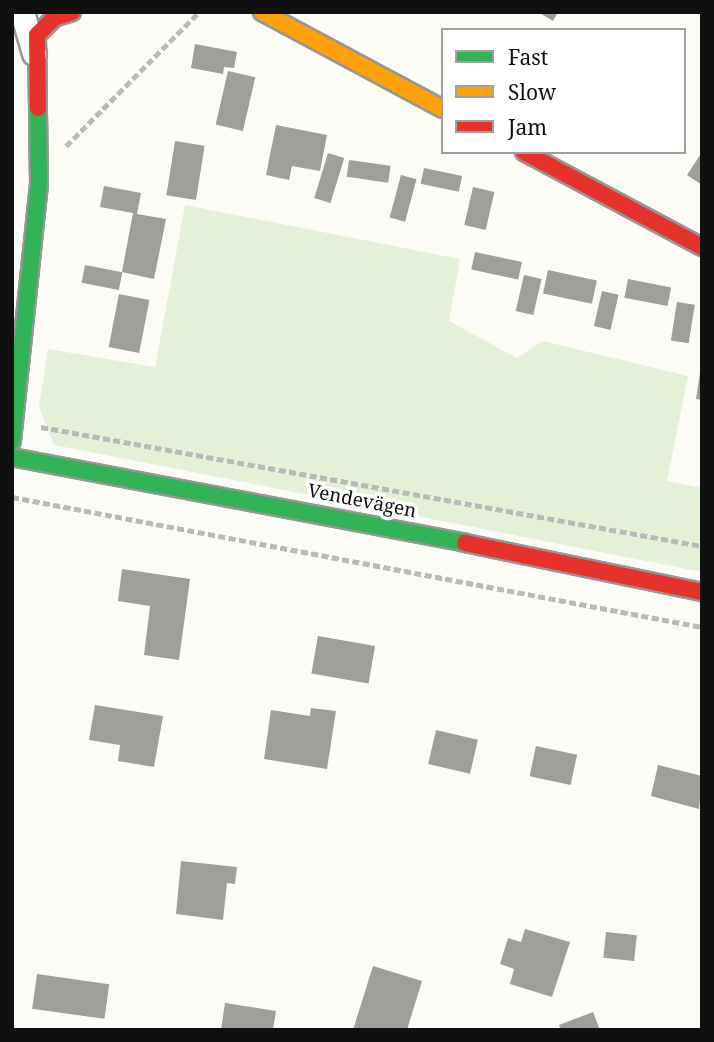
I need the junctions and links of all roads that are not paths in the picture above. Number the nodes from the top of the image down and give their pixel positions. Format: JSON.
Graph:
{"nodes":[{"id":1,"x":22,"y":12,"type":"edge"},
{"id":2,"x":72,"y":12,"type":"edge"},
{"id":3,"x":262,"y":12,"type":"edge"},
{"id":4,"x":35,"y":55,"type":"junction"},
{"id":5,"x":441,"y":108,"type":"edge"},
{"id":6,"x":528,"y":154,"type":"edge"},
{"id":7,"x":702,"y":247,"type":"edge"},
{"id":8,"x":12,"y":441,"type":"edge"},
{"id":9,"x":12,"y":457,"type":"edge"},
{"id":10,"x":702,"y":592,"type":"edge"}],
"edges":[{"from":1,"to":4,"type":"street"},
{"from":2,"to":4,"type":"street"},
{"from":3,"to":5,"type":"street"},
{"from":4,"to":8,"type":"street"},
{"from":6,"to":7,"type":"street"},
{"from":9,"to":10,"type":"street","name":"Vendevägen"}]}
